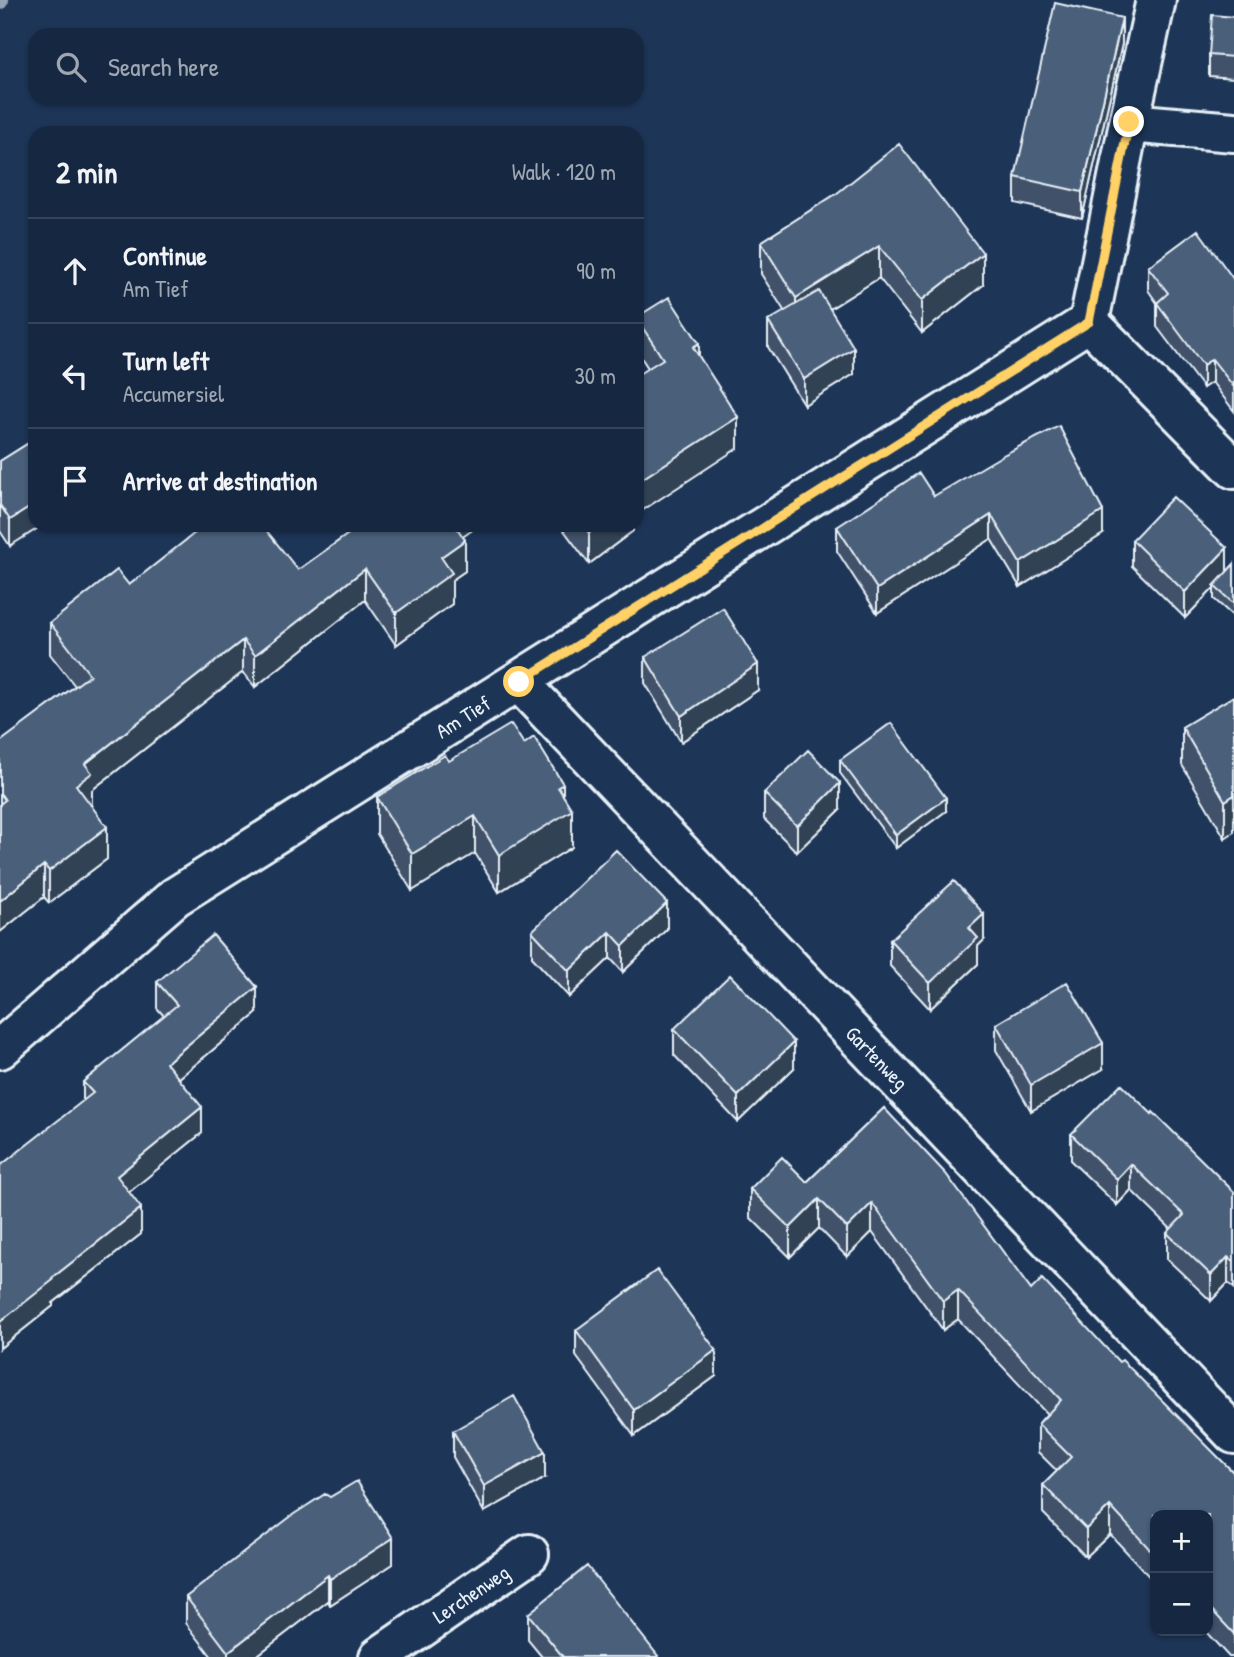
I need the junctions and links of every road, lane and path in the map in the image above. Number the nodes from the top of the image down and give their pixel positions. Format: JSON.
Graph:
{"nodes":[{"id":1,"x":1156,"y":0,"type":"edge"},
{"id":2,"x":1129,"y":122,"type":"junction"},
{"id":3,"x":1234,"y":132,"type":"edge"},
{"id":4,"x":1089,"y":322,"type":"junction"},
{"id":5,"x":1234,"y":469,"type":"edge"},
{"id":6,"x":519,"y":682,"type":"junction"},
{"id":7,"x":0,"y":1049,"type":"edge"},
{"id":8,"x":1234,"y":1434,"type":"edge"},
{"id":9,"x":529,"y":1554,"type":"dead end"},
{"id":10,"x":379,"y":1657,"type":"edge"}],
"edges":[{"from":1,"to":2,"type":"street"},
{"from":2,"to":3,"type":"street"},
{"from":2,"to":4,"type":"street"},
{"from":4,"to":5,"type":"street"},
{"from":4,"to":6,"type":"street","name":"Am Tief"},
{"from":6,"to":7,"type":"street","name":"Am Tief"},
{"from":6,"to":8,"type":"street","name":"Gartenweg"},
{"from":9,"to":10,"type":"street","name":"Lerchenweg"}]}
